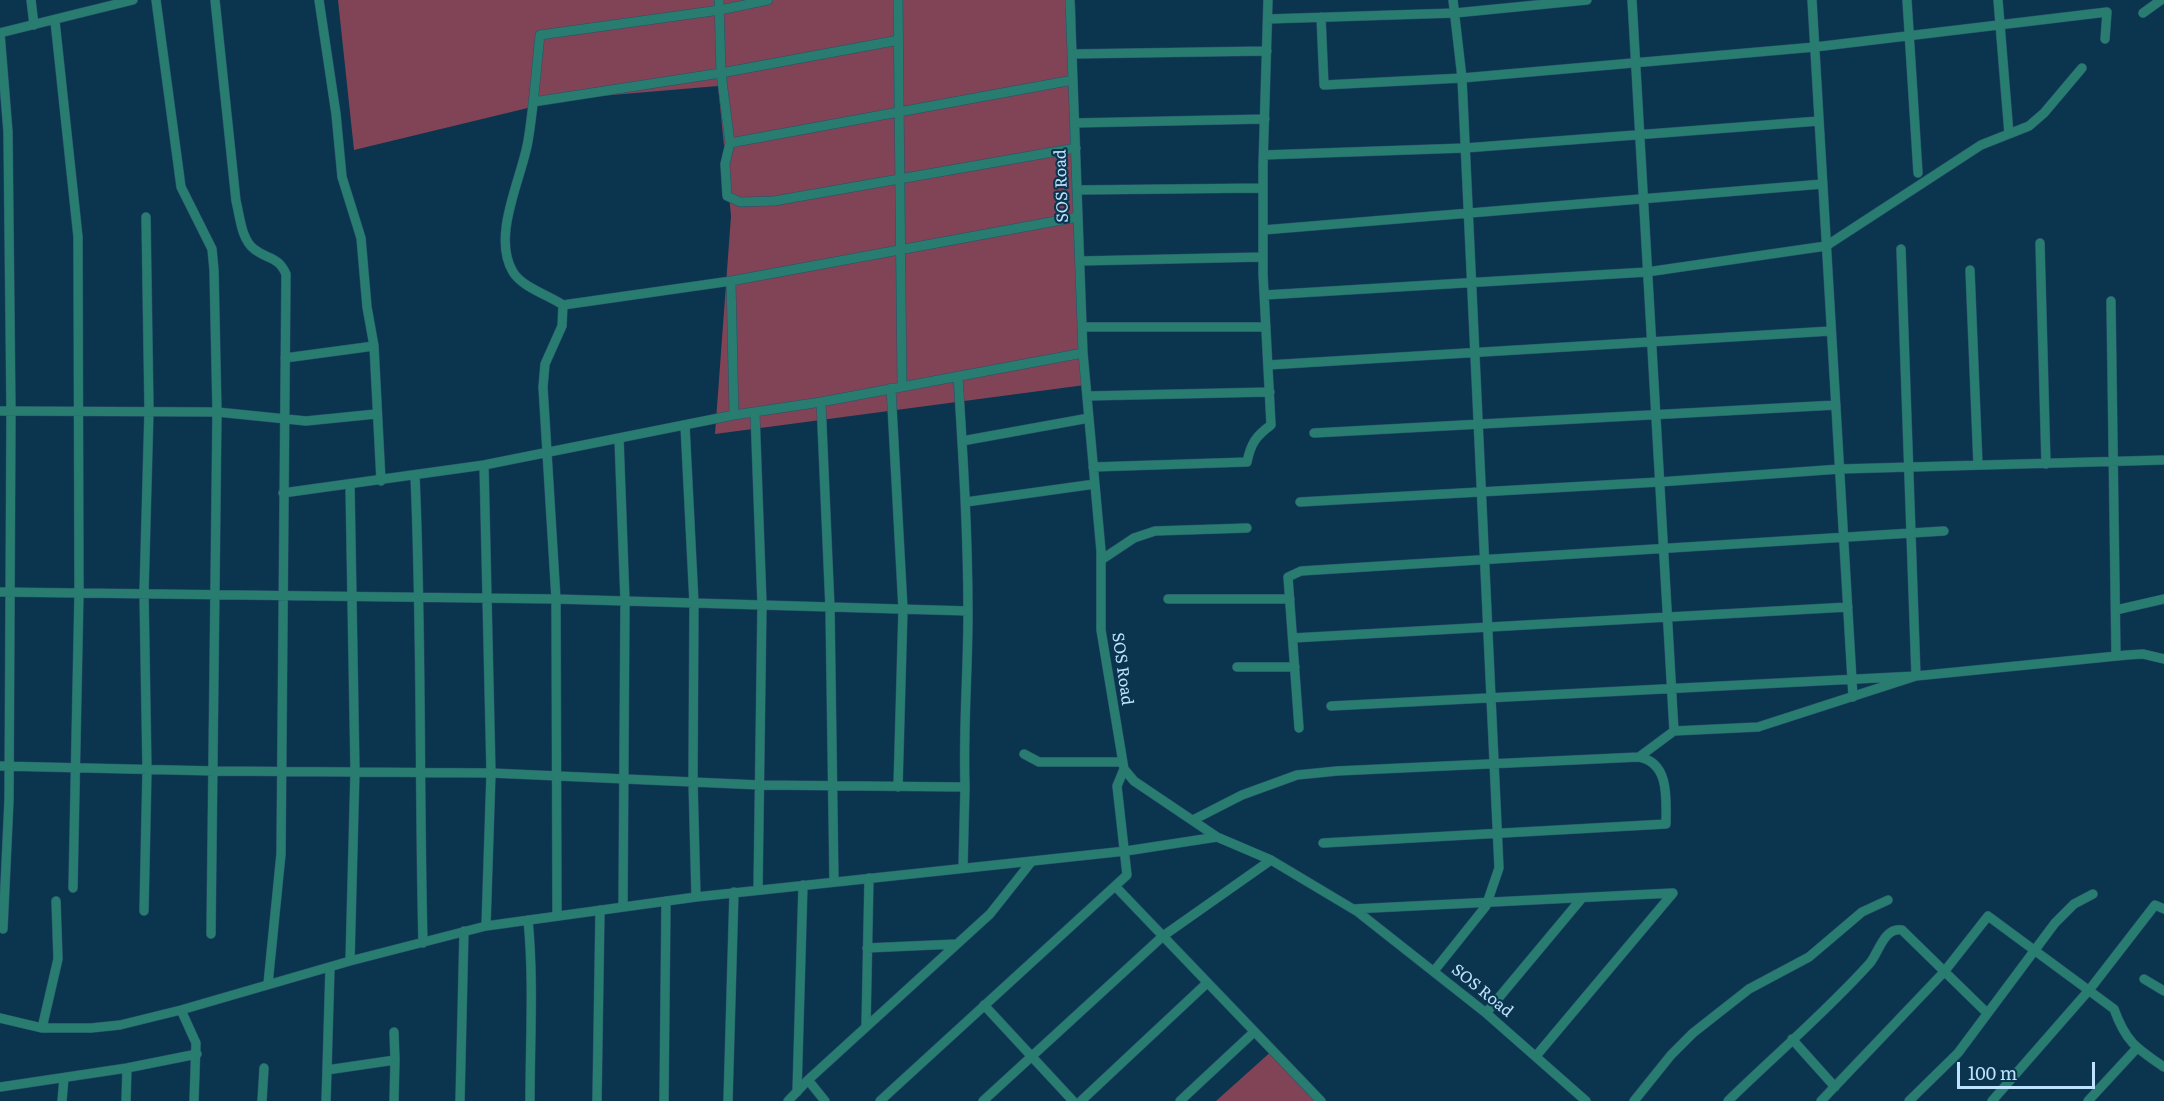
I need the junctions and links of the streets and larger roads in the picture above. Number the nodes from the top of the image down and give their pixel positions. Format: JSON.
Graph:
{"nodes":[{"id":1,"x":31,"y":0,"type":"edge"},
{"id":2,"x":134,"y":0,"type":"edge"},
{"id":3,"x":156,"y":0,"type":"edge"},
{"id":4,"x":215,"y":0,"type":"edge"},
{"id":5,"x":319,"y":0,"type":"edge"},
{"id":6,"x":719,"y":0,"type":"edge"},
{"id":7,"x":768,"y":0,"type":"edge"},
{"id":8,"x":898,"y":0,"type":"edge"},
{"id":9,"x":1070,"y":0,"type":"edge"},
{"id":10,"x":1268,"y":0,"type":"edge"},
{"id":11,"x":1453,"y":0,"type":"edge"},
{"id":12,"x":1587,"y":0,"type":"edge"},
{"id":13,"x":1632,"y":0,"type":"edge"},
{"id":14,"x":1812,"y":0,"type":"edge"},
{"id":15,"x":1907,"y":0,"type":"edge"},
{"id":16,"x":1998,"y":0,"type":"edge"},
{"id":17,"x":2107,"y":0,"type":"edge"},
{"id":18,"x":2160,"y":0,"type":"edge"},
{"id":19,"x":720,"y":10,"type":"junction"},
{"id":20,"x":2107,"y":12,"type":"junction"},
{"id":21,"x":1455,"y":13,"type":"junction"},
{"id":22,"x":2143,"y":13,"type":"dead end"},
{"id":23,"x":1321,"y":17,"type":"junction"},
{"id":24,"x":1268,"y":19,"type":"junction"},
{"id":25,"x":55,"y":21,"type":"junction"},
{"id":26,"x":2000,"y":24,"type":"junction"},
{"id":27,"x":34,"y":25,"type":"junction"},
{"id":28,"x":0,"y":33,"type":"edge"},
{"id":29,"x":1909,"y":35,"type":"junction"},
{"id":30,"x":2105,"y":39,"type":"dead end"},
{"id":31,"x":899,"y":40,"type":"junction"},
{"id":32,"x":1815,"y":47,"type":"junction"},
{"id":33,"x":1267,"y":51,"type":"junction"},
{"id":34,"x":1072,"y":54,"type":"junction"},
{"id":35,"x":1636,"y":63,"type":"junction"},
{"id":36,"x":2082,"y":68,"type":"dead end"},
{"id":37,"x":721,"y":74,"type":"junction"},
{"id":38,"x":1462,"y":78,"type":"junction"},
{"id":39,"x":1073,"y":80,"type":"junction"},
{"id":40,"x":533,"y":102,"type":"junction"},
{"id":41,"x":899,"y":111,"type":"junction"},
{"id":42,"x":1265,"y":119,"type":"junction"},
{"id":43,"x":1819,"y":121,"type":"junction"},
{"id":44,"x":1075,"y":123,"type":"junction"},
{"id":45,"x":1640,"y":134,"type":"junction"},
{"id":46,"x":2009,"y":134,"type":"junction"},
{"id":47,"x":730,"y":143,"type":"junction"},
{"id":48,"x":1076,"y":148,"type":"junction"},
{"id":49,"x":1465,"y":148,"type":"junction"},
{"id":50,"x":1264,"y":155,"type":"junction"},
{"id":51,"x":1918,"y":172,"type":"dead end"},
{"id":52,"x":902,"y":180,"type":"junction"},
{"id":53,"x":1823,"y":184,"type":"junction"},
{"id":54,"x":1263,"y":188,"type":"junction"},
{"id":55,"x":1077,"y":190,"type":"junction"},
{"id":56,"x":1643,"y":198,"type":"junction"},
{"id":57,"x":1468,"y":214,"type":"junction"},
{"id":58,"x":146,"y":217,"type":"dead end"},
{"id":59,"x":1078,"y":217,"type":"junction"},
{"id":60,"x":1263,"y":230,"type":"junction"},
{"id":61,"x":2040,"y":243,"type":"dead end"},
{"id":62,"x":1826,"y":246,"type":"junction"},
{"id":63,"x":902,"y":247,"type":"junction"},
{"id":64,"x":1901,"y":249,"type":"dead end"},
{"id":65,"x":1263,"y":257,"type":"junction"},
{"id":66,"x":1080,"y":261,"type":"junction"},
{"id":67,"x":1970,"y":270,"type":"dead end"},
{"id":68,"x":1647,"y":272,"type":"junction"},
{"id":69,"x":731,"y":281,"type":"junction"},
{"id":70,"x":1472,"y":285,"type":"junction"},
{"id":71,"x":1265,"y":295,"type":"junction"},
{"id":72,"x":2111,"y":302,"type":"dead end"},
{"id":73,"x":563,"y":305,"type":"junction"},
{"id":74,"x":1082,"y":327,"type":"junction"},
{"id":75,"x":1266,"y":327,"type":"junction"},
{"id":76,"x":1831,"y":331,"type":"junction"},
{"id":77,"x":1651,"y":342,"type":"junction"},
{"id":78,"x":374,"y":346,"type":"junction"},
{"id":79,"x":1083,"y":353,"type":"junction"},
{"id":80,"x":1475,"y":354,"type":"junction"},
{"id":81,"x":285,"y":358,"type":"junction"},
{"id":82,"x":1268,"y":365,"type":"junction"},
{"id":83,"x":958,"y":376,"type":"junction"},
{"id":84,"x":902,"y":386,"type":"junction"},
{"id":85,"x":891,"y":388,"type":"junction"},
{"id":86,"x":1270,"y":392,"type":"junction"},
{"id":87,"x":1087,"y":396,"type":"junction"},
{"id":88,"x":821,"y":402,"type":"junction"},
{"id":89,"x":1836,"y":405,"type":"junction"},
{"id":90,"x":149,"y":410,"type":"junction"},
{"id":91,"x":0,"y":411,"type":"edge"},
{"id":92,"x":11,"y":411,"type":"junction"},
{"id":93,"x":79,"y":411,"type":"junction"},
{"id":94,"x":217,"y":412,"type":"junction"},
{"id":95,"x":755,"y":413,"type":"junction"},
{"id":96,"x":376,"y":414,"type":"junction"},
{"id":97,"x":734,"y":415,"type":"junction"},
{"id":98,"x":285,"y":418,"type":"junction"},
{"id":99,"x":1089,"y":418,"type":"junction"},
{"id":100,"x":685,"y":425,"type":"junction"},
{"id":101,"x":1314,"y":433,"type":"dead end"},
{"id":102,"x":619,"y":438,"type":"junction"},
{"id":103,"x":962,"y":441,"type":"junction"},
{"id":104,"x":547,"y":453,"type":"junction"},
{"id":105,"x":2164,"y":460,"type":"edge"},
{"id":106,"x":2114,"y":462,"type":"junction"},
{"id":107,"x":2046,"y":464,"type":"junction"},
{"id":108,"x":484,"y":465,"type":"junction"},
{"id":109,"x":1978,"y":465,"type":"junction"},
{"id":110,"x":1093,"y":467,"type":"junction"},
{"id":111,"x":1909,"y":467,"type":"junction"},
{"id":112,"x":1840,"y":469,"type":"junction"},
{"id":113,"x":415,"y":476,"type":"junction"},
{"id":114,"x":381,"y":481,"type":"junction"},
{"id":115,"x":1659,"y":482,"type":"junction"},
{"id":116,"x":1095,"y":483,"type":"junction"},
{"id":117,"x":350,"y":485,"type":"junction"},
{"id":118,"x":1482,"y":491,"type":"junction"},
{"id":119,"x":283,"y":493,"type":"junction"},
{"id":120,"x":966,"y":502,"type":"junction"},
{"id":121,"x":1299,"y":502,"type":"dead end"},
{"id":122,"x":1247,"y":528,"type":"dead end"},
{"id":123,"x":1944,"y":531,"type":"dead end"},
{"id":124,"x":1911,"y":533,"type":"junction"},
{"id":125,"x":1844,"y":537,"type":"junction"},
{"id":126,"x":1663,"y":549,"type":"junction"},
{"id":127,"x":1101,"y":560,"type":"junction"},
{"id":128,"x":1485,"y":560,"type":"junction"},
{"id":129,"x":4,"y":592,"type":"edge"},
{"id":130,"x":79,"y":592,"type":"junction"},
{"id":131,"x":144,"y":593,"type":"junction"},
{"id":132,"x":215,"y":594,"type":"junction"},
{"id":133,"x":283,"y":595,"type":"junction"},
{"id":134,"x":352,"y":596,"type":"junction"},
{"id":135,"x":420,"y":597,"type":"junction"},
{"id":136,"x":488,"y":598,"type":"junction"},
{"id":137,"x":556,"y":599,"type":"junction"},
{"id":138,"x":1168,"y":599,"type":"dead end"},
{"id":139,"x":1290,"y":599,"type":"junction"},
{"id":140,"x":2164,"y":599,"type":"edge"},
{"id":141,"x":625,"y":601,"type":"junction"},
{"id":142,"x":694,"y":603,"type":"junction"},
{"id":143,"x":762,"y":604,"type":"junction"},
{"id":144,"x":1848,"y":607,"type":"junction"},
{"id":145,"x":830,"y":608,"type":"junction"},
{"id":146,"x":903,"y":609,"type":"junction"},
{"id":147,"x":2116,"y":610,"type":"junction"},
{"id":148,"x":968,"y":611,"type":"junction"},
{"id":149,"x":1667,"y":617,"type":"junction"},
{"id":150,"x":1489,"y":627,"type":"junction"},
{"id":151,"x":1293,"y":638,"type":"junction"},
{"id":152,"x":2116,"y":656,"type":"junction"},
{"id":153,"x":2164,"y":659,"type":"edge"},
{"id":154,"x":1237,"y":667,"type":"dead end"},
{"id":155,"x":1295,"y":667,"type":"junction"},
{"id":156,"x":1916,"y":676,"type":"junction"},
{"id":157,"x":1852,"y":678,"type":"junction"},
{"id":158,"x":1671,"y":687,"type":"junction"},
{"id":159,"x":1492,"y":696,"type":"junction"},
{"id":160,"x":1853,"y":697,"type":"junction"},
{"id":161,"x":1331,"y":706,"type":"dead end"},
{"id":162,"x":1299,"y":728,"type":"dead end"},
{"id":163,"x":1674,"y":731,"type":"junction"},
{"id":164,"x":1024,"y":754,"type":"dead end"},
{"id":165,"x":1640,"y":757,"type":"junction"},
{"id":166,"x":1495,"y":764,"type":"junction"},
{"id":167,"x":4,"y":766,"type":"edge"},
{"id":168,"x":1123,"y":766,"type":"junction"},
{"id":169,"x":76,"y":769,"type":"junction"},
{"id":170,"x":147,"y":770,"type":"junction"},
{"id":171,"x":214,"y":771,"type":"junction"},
{"id":172,"x":283,"y":771,"type":"junction"},
{"id":173,"x":355,"y":771,"type":"junction"},
{"id":174,"x":419,"y":772,"type":"junction"},
{"id":175,"x":491,"y":773,"type":"junction"},
{"id":176,"x":557,"y":777,"type":"junction"},
{"id":177,"x":624,"y":778,"type":"junction"},
{"id":178,"x":693,"y":781,"type":"junction"},
{"id":179,"x":760,"y":785,"type":"junction"},
{"id":180,"x":833,"y":785,"type":"junction"},
{"id":181,"x":898,"y":787,"type":"junction"},
{"id":182,"x":964,"y":787,"type":"junction"},
{"id":183,"x":1193,"y":820,"type":"junction"},
{"id":184,"x":1498,"y":831,"type":"junction"},
{"id":185,"x":1216,"y":837,"type":"junction"},
{"id":186,"x":1323,"y":843,"type":"dead end"},
{"id":187,"x":1126,"y":851,"type":"junction"},
{"id":188,"x":1271,"y":860,"type":"junction"},
{"id":189,"x":1032,"y":861,"type":"junction"},
{"id":190,"x":963,"y":868,"type":"junction"},
{"id":191,"x":869,"y":878,"type":"junction"},
{"id":192,"x":834,"y":882,"type":"junction"},
{"id":193,"x":803,"y":885,"type":"junction"},
{"id":194,"x":1115,"y":886,"type":"junction"},
{"id":195,"x":73,"y":888,"type":"dead end"},
{"id":196,"x":758,"y":890,"type":"junction"},
{"id":197,"x":734,"y":892,"type":"junction"},
{"id":198,"x":2093,"y":894,"type":"dead end"},
{"id":199,"x":696,"y":897,"type":"junction"},
{"id":200,"x":1582,"y":898,"type":"junction"},
{"id":201,"x":1888,"y":900,"type":"dead end"},
{"id":202,"x":56,"y":901,"type":"dead end"},
{"id":203,"x":666,"y":901,"type":"junction"},
{"id":204,"x":1488,"y":902,"type":"junction"},
{"id":205,"x":622,"y":906,"type":"junction"},
{"id":206,"x":1353,"y":909,"type":"junction"},
{"id":207,"x":2164,"y":909,"type":"edge"},
{"id":208,"x":600,"y":910,"type":"junction"},
{"id":209,"x":144,"y":911,"type":"dead end"},
{"id":210,"x":557,"y":916,"type":"junction"},
{"id":211,"x":528,"y":920,"type":"junction"},
{"id":212,"x":486,"y":926,"type":"junction"},
{"id":213,"x":3,"y":929,"type":"dead end"},
{"id":214,"x":464,"y":932,"type":"junction"},
{"id":215,"x":211,"y":934,"type":"dead end"},
{"id":216,"x":1163,"y":936,"type":"junction"},
{"id":217,"x":423,"y":942,"type":"junction"},
{"id":218,"x":956,"y":944,"type":"junction"},
{"id":219,"x":867,"y":948,"type":"junction"},
{"id":220,"x":2034,"y":949,"type":"junction"},
{"id":221,"x":350,"y":961,"type":"junction"},
{"id":222,"x":330,"y":967,"type":"junction"},
{"id":223,"x":1434,"y":971,"type":"junction"},
{"id":224,"x":1944,"y":972,"type":"junction"},
{"id":225,"x":2144,"y":980,"type":"dead end"},
{"id":226,"x":1207,"y":983,"type":"junction"},
{"id":227,"x":268,"y":984,"type":"junction"},
{"id":228,"x":2090,"y":989,"type":"junction"},
{"id":229,"x":2164,"y":991,"type":"edge"},
{"id":230,"x":984,"y":1005,"type":"junction"},
{"id":231,"x":181,"y":1010,"type":"junction"},
{"id":232,"x":1486,"y":1013,"type":"junction"},
{"id":233,"x":1987,"y":1013,"type":"junction"},
{"id":234,"x":0,"y":1018,"type":"edge"},
{"id":235,"x":866,"y":1026,"type":"junction"},
{"id":236,"x":42,"y":1028,"type":"junction"},
{"id":237,"x":394,"y":1032,"type":"dead end"},
{"id":238,"x":1254,"y":1032,"type":"junction"},
{"id":239,"x":1792,"y":1039,"type":"junction"},
{"id":240,"x":2138,"y":1048,"type":"junction"},
{"id":241,"x":197,"y":1054,"type":"junction"},
{"id":242,"x":1030,"y":1056,"type":"junction"},
{"id":243,"x":1536,"y":1056,"type":"junction"},
{"id":244,"x":395,"y":1060,"type":"junction"},
{"id":245,"x":2164,"y":1067,"type":"edge"},
{"id":246,"x":127,"y":1068,"type":"junction"},
{"id":247,"x":264,"y":1068,"type":"dead end"},
{"id":248,"x":327,"y":1070,"type":"junction"},
{"id":249,"x":64,"y":1078,"type":"junction"},
{"id":250,"x":808,"y":1080,"type":"junction"},
{"id":251,"x":0,"y":1087,"type":"edge"},
{"id":252,"x":1835,"y":1087,"type":"junction"},
{"id":253,"x":797,"y":1092,"type":"junction"},
{"id":254,"x":62,"y":1101,"type":"edge"},
{"id":255,"x":126,"y":1101,"type":"edge"},
{"id":256,"x":194,"y":1101,"type":"edge"},
{"id":257,"x":262,"y":1101,"type":"edge"},
{"id":258,"x":326,"y":1101,"type":"edge"},
{"id":259,"x":394,"y":1101,"type":"edge"},
{"id":260,"x":460,"y":1101,"type":"edge"},
{"id":261,"x":530,"y":1101,"type":"edge"},
{"id":262,"x":597,"y":1101,"type":"edge"},
{"id":263,"x":664,"y":1101,"type":"edge"},
{"id":264,"x":728,"y":1101,"type":"edge"},
{"id":265,"x":788,"y":1101,"type":"edge"},
{"id":266,"x":825,"y":1101,"type":"edge"},
{"id":267,"x":880,"y":1101,"type":"edge"},
{"id":268,"x":983,"y":1101,"type":"edge"},
{"id":269,"x":1072,"y":1101,"type":"edge"},
{"id":270,"x":1081,"y":1101,"type":"edge"},
{"id":271,"x":1180,"y":1101,"type":"edge"},
{"id":272,"x":1321,"y":1101,"type":"edge"},
{"id":273,"x":1586,"y":1101,"type":"edge"},
{"id":274,"x":1634,"y":1101,"type":"edge"},
{"id":275,"x":1728,"y":1101,"type":"edge"},
{"id":276,"x":1821,"y":1101,"type":"edge"},
{"id":277,"x":1908,"y":1101,"type":"edge"},
{"id":278,"x":1992,"y":1101,"type":"edge"},
{"id":279,"x":2088,"y":1101,"type":"edge"}],
"edges":[{"from":1,"to":27,"type":"street"},
{"from":2,"to":25,"type":"street"},
{"from":3,"to":94,"type":"street"},
{"from":4,"to":81,"type":"street"},
{"from":5,"to":78,"type":"street"},
{"from":6,"to":19,"type":"street"},
{"from":7,"to":19,"type":"street"},
{"from":8,"to":31,"type":"street"},
{"from":9,"to":34,"type":"street","name":"SOS Road"},
{"from":10,"to":24,"type":"street"},
{"from":11,"to":21,"type":"street"},
{"from":12,"to":21,"type":"street"},
{"from":13,"to":35,"type":"street"},
{"from":14,"to":32,"type":"street"},
{"from":15,"to":29,"type":"street"},
{"from":16,"to":26,"type":"street"},
{"from":17,"to":20,"type":"street"},
{"from":18,"to":22,"type":"street"},
{"from":19,"to":37,"type":"street"},
{"from":19,"to":40,"type":"street"},
{"from":20,"to":26,"type":"street"},
{"from":20,"to":30,"type":"street"},
{"from":21,"to":23,"type":"street"},
{"from":21,"to":38,"type":"street"},
{"from":23,"to":24,"type":"street"},
{"from":23,"to":38,"type":"street"},
{"from":24,"to":33,"type":"street"},
{"from":25,"to":27,"type":"street"},
{"from":25,"to":93,"type":"street"},
{"from":26,"to":29,"type":"street"},
{"from":26,"to":46,"type":"street"},
{"from":27,"to":28,"type":"street"},
{"from":28,"to":92,"type":"street"},
{"from":29,"to":32,"type":"street"},
{"from":29,"to":51,"type":"street"},
{"from":31,"to":37,"type":"street"},
{"from":31,"to":41,"type":"street"},
{"from":32,"to":35,"type":"street"},
{"from":32,"to":43,"type":"street"},
{"from":33,"to":34,"type":"street"},
{"from":33,"to":42,"type":"street"},
{"from":34,"to":39,"type":"street","name":"SOS Road"},
{"from":35,"to":38,"type":"street"},
{"from":35,"to":45,"type":"street"},
{"from":36,"to":46,"type":"street"},
{"from":37,"to":40,"type":"street"},
{"from":37,"to":47,"type":"street"},
{"from":38,"to":49,"type":"street"},
{"from":39,"to":41,"type":"street"},
{"from":39,"to":44,"type":"street","name":"SOS Road"},
{"from":40,"to":73,"type":"street"},
{"from":41,"to":47,"type":"street"},
{"from":41,"to":52,"type":"street"},
{"from":42,"to":44,"type":"street"},
{"from":42,"to":50,"type":"street"},
{"from":43,"to":45,"type":"street"},
{"from":43,"to":53,"type":"street"},
{"from":44,"to":48,"type":"street","name":"SOS Road"},
{"from":45,"to":49,"type":"street"},
{"from":45,"to":56,"type":"street"},
{"from":46,"to":62,"type":"street"},
{"from":47,"to":52,"type":"street"},
{"from":48,"to":52,"type":"street"},
{"from":48,"to":55,"type":"street","name":"SOS Road"},
{"from":49,"to":50,"type":"street"},
{"from":49,"to":57,"type":"street"},
{"from":50,"to":54,"type":"street"},
{"from":52,"to":63,"type":"street"},
{"from":53,"to":56,"type":"street"},
{"from":53,"to":62,"type":"street"},
{"from":54,"to":55,"type":"street"},
{"from":54,"to":60,"type":"street"},
{"from":55,"to":59,"type":"street","name":"SOS Road"},
{"from":56,"to":57,"type":"street"},
{"from":56,"to":68,"type":"street"},
{"from":57,"to":60,"type":"street"},
{"from":57,"to":70,"type":"street"},
{"from":58,"to":90,"type":"street"},
{"from":59,"to":63,"type":"street"},
{"from":59,"to":66,"type":"street","name":"SOS Road"},
{"from":60,"to":65,"type":"street"},
{"from":61,"to":107,"type":"street"},
{"from":62,"to":68,"type":"street"},
{"from":62,"to":76,"type":"street"},
{"from":63,"to":69,"type":"street"},
{"from":63,"to":84,"type":"street"},
{"from":64,"to":111,"type":"street"},
{"from":65,"to":66,"type":"street"},
{"from":65,"to":71,"type":"street"},
{"from":66,"to":74,"type":"street","name":"SOS Road"},
{"from":67,"to":109,"type":"street"},
{"from":68,"to":70,"type":"street"},
{"from":68,"to":77,"type":"street"},
{"from":69,"to":73,"type":"street"},
{"from":69,"to":97,"type":"street"},
{"from":70,"to":71,"type":"street"},
{"from":70,"to":80,"type":"street"},
{"from":71,"to":75,"type":"street"},
{"from":72,"to":106,"type":"street"},
{"from":73,"to":104,"type":"street"},
{"from":74,"to":75,"type":"street"},
{"from":74,"to":79,"type":"street","name":"SOS Road"},
{"from":75,"to":82,"type":"street"},
{"from":76,"to":77,"type":"street"},
{"from":76,"to":89,"type":"street"},
{"from":77,"to":80,"type":"street"},
{"from":77,"to":115,"type":"street"},
{"from":78,"to":81,"type":"street"},
{"from":78,"to":96,"type":"street"},
{"from":79,"to":83,"type":"street"},
{"from":79,"to":87,"type":"street","name":"SOS Road"},
{"from":80,"to":82,"type":"street"},
{"from":80,"to":118,"type":"street"},
{"from":81,"to":98,"type":"street"},
{"from":82,"to":86,"type":"street"},
{"from":83,"to":84,"type":"street"},
{"from":83,"to":103,"type":"street"},
{"from":84,"to":85,"type":"street"},
{"from":85,"to":88,"type":"street"},
{"from":85,"to":146,"type":"street"},
{"from":86,"to":87,"type":"street"},
{"from":86,"to":110,"type":"street"},
{"from":87,"to":99,"type":"street","name":"SOS Road"},
{"from":88,"to":95,"type":"street"},
{"from":88,"to":145,"type":"street"},
{"from":89,"to":101,"type":"street"},
{"from":89,"to":112,"type":"street"},
{"from":90,"to":93,"type":"street"},
{"from":90,"to":94,"type":"street"},
{"from":90,"to":131,"type":"street"},
{"from":91,"to":92,"type":"street"},
{"from":92,"to":93,"type":"street"},
{"from":92,"to":129,"type":"street"},
{"from":93,"to":130,"type":"street"},
{"from":94,"to":98,"type":"street"},
{"from":94,"to":132,"type":"street"},
{"from":95,"to":97,"type":"street"},
{"from":95,"to":143,"type":"street"},
{"from":96,"to":98,"type":"street"},
{"from":96,"to":114,"type":"street"},
{"from":97,"to":100,"type":"street"},
{"from":98,"to":119,"type":"street"},
{"from":99,"to":103,"type":"street"},
{"from":99,"to":110,"type":"street","name":"SOS Road"},
{"from":100,"to":102,"type":"street"},
{"from":100,"to":142,"type":"street"},
{"from":102,"to":104,"type":"street"},
{"from":102,"to":141,"type":"street"},
{"from":103,"to":120,"type":"street"},
{"from":104,"to":108,"type":"street"},
{"from":104,"to":137,"type":"street"},
{"from":105,"to":106,"type":"street"},
{"from":106,"to":107,"type":"street"},
{"from":106,"to":147,"type":"street"},
{"from":107,"to":109,"type":"street"},
{"from":108,"to":113,"type":"street"},
{"from":108,"to":136,"type":"street"},
{"from":109,"to":111,"type":"street"},
{"from":110,"to":116,"type":"street","name":"SOS Road"},
{"from":111,"to":112,"type":"street"},
{"from":111,"to":124,"type":"street"},
{"from":112,"to":115,"type":"street"},
{"from":112,"to":125,"type":"street"},
{"from":113,"to":114,"type":"street"},
{"from":113,"to":135,"type":"street"},
{"from":114,"to":117,"type":"street"},
{"from":115,"to":118,"type":"street"},
{"from":115,"to":126,"type":"street"},
{"from":116,"to":120,"type":"street"},
{"from":116,"to":127,"type":"street","name":"SOS Road"},
{"from":117,"to":119,"type":"street"},
{"from":117,"to":134,"type":"street"},
{"from":118,"to":121,"type":"street"},
{"from":118,"to":128,"type":"street"},
{"from":119,"to":133,"type":"street"},
{"from":120,"to":148,"type":"street"},
{"from":122,"to":127,"type":"street"},
{"from":123,"to":124,"type":"street"},
{"from":124,"to":125,"type":"street"},
{"from":124,"to":156,"type":"street"},
{"from":125,"to":126,"type":"street"},
{"from":125,"to":144,"type":"street"},
{"from":126,"to":128,"type":"street"},
{"from":126,"to":149,"type":"street"},
{"from":127,"to":168,"type":"street","name":"SOS Road"},
{"from":128,"to":139,"type":"street"},
{"from":128,"to":150,"type":"street"},
{"from":129,"to":130,"type":"street"},
{"from":129,"to":167,"type":"street"},
{"from":130,"to":131,"type":"street"},
{"from":130,"to":169,"type":"street"},
{"from":131,"to":132,"type":"street"},
{"from":131,"to":170,"type":"street"},
{"from":132,"to":133,"type":"street"},
{"from":132,"to":171,"type":"street"},
{"from":133,"to":134,"type":"street"},
{"from":133,"to":172,"type":"street"},
{"from":134,"to":135,"type":"street"},
{"from":134,"to":173,"type":"street"},
{"from":135,"to":136,"type":"street"},
{"from":135,"to":174,"type":"street"},
{"from":136,"to":137,"type":"street"},
{"from":136,"to":175,"type":"street"},
{"from":137,"to":141,"type":"street"},
{"from":137,"to":176,"type":"street"},
{"from":138,"to":139,"type":"street"},
{"from":139,"to":151,"type":"street"},
{"from":140,"to":147,"type":"street"},
{"from":141,"to":142,"type":"street"},
{"from":141,"to":177,"type":"street"},
{"from":142,"to":143,"type":"street"},
{"from":142,"to":178,"type":"street"},
{"from":143,"to":145,"type":"street"},
{"from":143,"to":179,"type":"street"},
{"from":144,"to":149,"type":"street"},
{"from":144,"to":157,"type":"street"},
{"from":145,"to":146,"type":"street"},
{"from":145,"to":180,"type":"street"},
{"from":146,"to":148,"type":"street"},
{"from":146,"to":181,"type":"street"},
{"from":147,"to":152,"type":"street"},
{"from":148,"to":182,"type":"street"},
{"from":149,"to":150,"type":"street"},
{"from":149,"to":158,"type":"street"},
{"from":150,"to":151,"type":"street"},
{"from":150,"to":159,"type":"street"},
{"from":151,"to":155,"type":"street"},
{"from":152,"to":153,"type":"street"},
{"from":152,"to":156,"type":"street"},
{"from":154,"to":155,"type":"street"},
{"from":155,"to":162,"type":"street"},
{"from":156,"to":157,"type":"street"},
{"from":156,"to":160,"type":"street"},
{"from":157,"to":158,"type":"street"},
{"from":157,"to":160,"type":"street"},
{"from":158,"to":159,"type":"street"},
{"from":158,"to":163,"type":"street"},
{"from":159,"to":161,"type":"street"},
{"from":159,"to":166,"type":"street"},
{"from":160,"to":163,"type":"street"},
{"from":163,"to":165,"type":"street"},
{"from":164,"to":168,"type":"street"},
{"from":165,"to":166,"type":"street"},
{"from":165,"to":184,"type":"street"},
{"from":166,"to":183,"type":"street"},
{"from":166,"to":184,"type":"street"},
{"from":167,"to":169,"type":"street"},
{"from":167,"to":213,"type":"street"},
{"from":168,"to":183,"type":"street","name":"SOS Road"},
{"from":168,"to":187,"type":"street"},
{"from":169,"to":170,"type":"street"},
{"from":169,"to":195,"type":"street"},
{"from":170,"to":171,"type":"street"},
{"from":170,"to":209,"type":"street"},
{"from":171,"to":172,"type":"street"},
{"from":171,"to":215,"type":"street"},
{"from":172,"to":173,"type":"street"},
{"from":172,"to":227,"type":"street"},
{"from":173,"to":174,"type":"street"},
{"from":173,"to":221,"type":"street"},
{"from":174,"to":175,"type":"street"},
{"from":174,"to":217,"type":"street"},
{"from":175,"to":176,"type":"street"},
{"from":175,"to":212,"type":"street"},
{"from":176,"to":177,"type":"street"},
{"from":176,"to":210,"type":"street"},
{"from":177,"to":178,"type":"street"},
{"from":177,"to":205,"type":"street"},
{"from":178,"to":179,"type":"street"},
{"from":178,"to":199,"type":"street"},
{"from":179,"to":180,"type":"street"},
{"from":179,"to":196,"type":"street"},
{"from":180,"to":181,"type":"street"},
{"from":180,"to":192,"type":"street"},
{"from":181,"to":182,"type":"street"},
{"from":182,"to":190,"type":"street"},
{"from":183,"to":185,"type":"street","name":"SOS Road"},
{"from":184,"to":186,"type":"street"},
{"from":184,"to":204,"type":"street"},
{"from":185,"to":187,"type":"street"},
{"from":185,"to":188,"type":"street","name":"SOS Road"},
{"from":187,"to":189,"type":"street"},
{"from":187,"to":194,"type":"street"},
{"from":188,"to":206,"type":"street","name":"SOS Road"},
{"from":188,"to":216,"type":"street"},
{"from":189,"to":190,"type":"street"},
{"from":189,"to":218,"type":"street"},
{"from":190,"to":191,"type":"street"},
{"from":191,"to":192,"type":"street"},
{"from":191,"to":219,"type":"street"},
{"from":192,"to":193,"type":"street"},
{"from":193,"to":196,"type":"street"},
{"from":193,"to":253,"type":"street"},
{"from":194,"to":216,"type":"street"},
{"from":194,"to":230,"type":"street"},
{"from":196,"to":197,"type":"street"},
{"from":197,"to":199,"type":"street"},
{"from":197,"to":264,"type":"street"},
{"from":198,"to":220,"type":"street"},
{"from":199,"to":203,"type":"street"},
{"from":200,"to":204,"type":"street"},
{"from":200,"to":232,"type":"street"},
{"from":200,"to":243,"type":"street"},
{"from":201,"to":274,"type":"street"},
{"from":202,"to":236,"type":"street"},
{"from":203,"to":205,"type":"street"},
{"from":203,"to":263,"type":"street"},
{"from":204,"to":206,"type":"street"},
{"from":204,"to":223,"type":"street"},
{"from":205,"to":208,"type":"street"},
{"from":206,"to":223,"type":"street","name":"SOS Road"},
{"from":207,"to":228,"type":"street"},
{"from":208,"to":210,"type":"street"},
{"from":208,"to":262,"type":"street"},
{"from":210,"to":211,"type":"street"},
{"from":211,"to":212,"type":"street"},
{"from":211,"to":261,"type":"street"},
{"from":212,"to":214,"type":"street"},
{"from":214,"to":217,"type":"street"},
{"from":214,"to":260,"type":"street"},
{"from":216,"to":226,"type":"street"},
{"from":216,"to":242,"type":"street"},
{"from":217,"to":221,"type":"street"},
{"from":218,"to":219,"type":"street"},
{"from":218,"to":235,"type":"street"},
{"from":219,"to":235,"type":"street"},
{"from":220,"to":224,"type":"street"},
{"from":220,"to":228,"type":"street"},
{"from":220,"to":233,"type":"street"},
{"from":221,"to":222,"type":"street"},
{"from":222,"to":227,"type":"street"},
{"from":222,"to":248,"type":"street"},
{"from":223,"to":232,"type":"street","name":"SOS Road"},
{"from":224,"to":233,"type":"street"},
{"from":224,"to":239,"type":"street"},
{"from":224,"to":252,"type":"street"},
{"from":225,"to":229,"type":"street"},
{"from":226,"to":238,"type":"street"},
{"from":226,"to":270,"type":"street"},
{"from":227,"to":231,"type":"street"},
{"from":228,"to":240,"type":"street"},
{"from":228,"to":278,"type":"street"},
{"from":230,"to":242,"type":"street"},
{"from":230,"to":267,"type":"street"},
{"from":231,"to":236,"type":"street"},
{"from":231,"to":241,"type":"street"},
{"from":232,"to":243,"type":"street","name":"SOS Road"},
{"from":233,"to":277,"type":"street"},
{"from":234,"to":236,"type":"street"},
{"from":235,"to":250,"type":"street"},
{"from":237,"to":244,"type":"street"},
{"from":238,"to":271,"type":"street"},
{"from":238,"to":272,"type":"street"},
{"from":239,"to":252,"type":"street"},
{"from":239,"to":275,"type":"street"},
{"from":240,"to":245,"type":"street"},
{"from":240,"to":279,"type":"street"},
{"from":241,"to":246,"type":"street"},
{"from":241,"to":256,"type":"street"},
{"from":242,"to":268,"type":"street"},
{"from":242,"to":269,"type":"street"},
{"from":243,"to":273,"type":"street","name":"SOS Road"},
{"from":244,"to":248,"type":"street"},
{"from":244,"to":259,"type":"street"},
{"from":246,"to":249,"type":"street"},
{"from":246,"to":255,"type":"street"},
{"from":247,"to":257,"type":"street"},
{"from":248,"to":258,"type":"street"},
{"from":249,"to":251,"type":"street"},
{"from":249,"to":254,"type":"street"},
{"from":250,"to":253,"type":"street"},
{"from":250,"to":266,"type":"street"},
{"from":252,"to":276,"type":"street"},
{"from":253,"to":265,"type":"street"}]}
